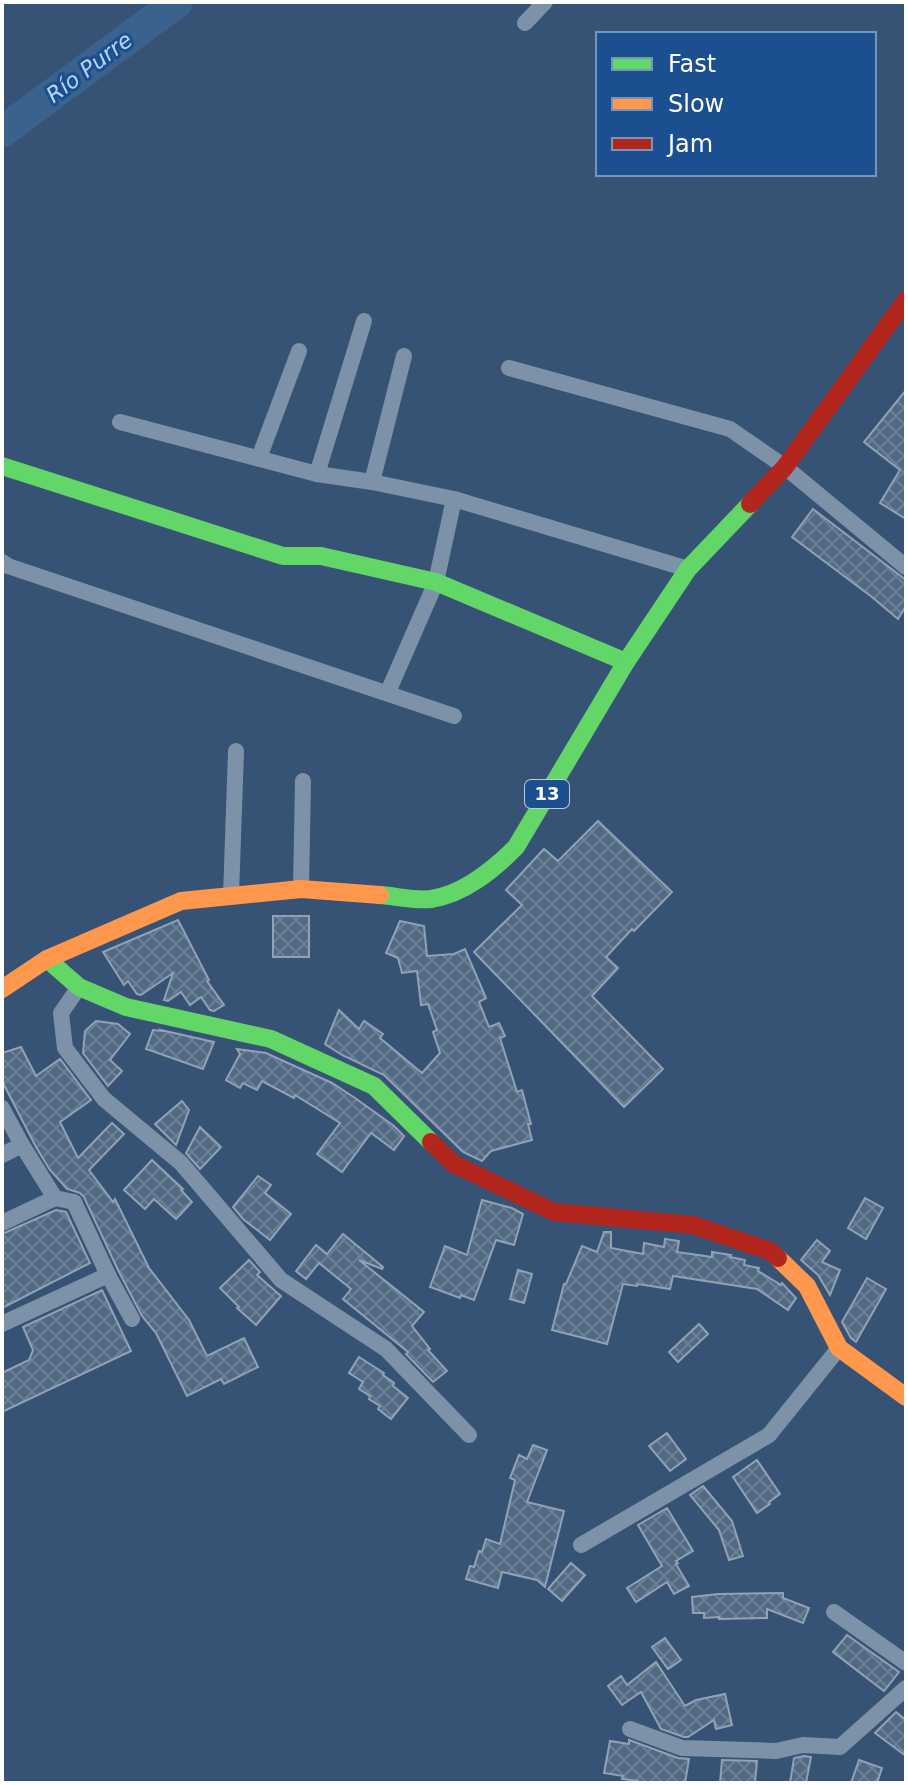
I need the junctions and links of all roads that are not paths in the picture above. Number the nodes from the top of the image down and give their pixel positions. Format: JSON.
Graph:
{"nodes":[{"id":1,"x":545,"y":2,"type":"edge"},
{"id":2,"x":525,"y":23,"type":"dead end"},
{"id":3,"x":906,"y":300,"type":"edge"},
{"id":4,"x":364,"y":321,"type":"dead end"},
{"id":5,"x":299,"y":351,"type":"dead end"},
{"id":6,"x":404,"y":356,"type":"dead end"},
{"id":7,"x":509,"y":368,"type":"dead end"},
{"id":8,"x":120,"y":422,"type":"dead end"},
{"id":9,"x":259,"y":458,"type":"junction"},
{"id":10,"x":2,"y":466,"type":"edge"},
{"id":11,"x":785,"y":467,"type":"junction"},
{"id":12,"x":317,"y":474,"type":"junction"},
{"id":13,"x":372,"y":482,"type":"junction"},
{"id":14,"x":454,"y":499,"type":"junction"},
{"id":15,"x":2,"y":562,"type":"edge"},
{"id":16,"x":906,"y":567,"type":"edge"},
{"id":17,"x":688,"y":569,"type":"junction"},
{"id":18,"x":436,"y":582,"type":"junction"},
{"id":19,"x":626,"y":662,"type":"junction"},
{"id":20,"x":388,"y":692,"type":"junction"},
{"id":21,"x":454,"y":716,"type":"dead end"},
{"id":22,"x":236,"y":751,"type":"dead end"},
{"id":23,"x":303,"y":781,"type":"dead end"},
{"id":24,"x":301,"y":889,"type":"junction"},
{"id":25,"x":231,"y":896,"type":"junction"},
{"id":26,"x":47,"y":959,"type":"junction"},
{"id":27,"x":79,"y":987,"type":"junction"},
{"id":28,"x":2,"y":989,"type":"edge"},
{"id":29,"x":2,"y":1108,"type":"edge"},
{"id":30,"x":22,"y":1145,"type":"junction"},
{"id":31,"x":2,"y":1155,"type":"edge"},
{"id":32,"x":55,"y":1198,"type":"junction"},
{"id":33,"x":2,"y":1223,"type":"edge"},
{"id":34,"x":108,"y":1275,"type":"junction"},
{"id":35,"x":132,"y":1319,"type":"dead end"},
{"id":36,"x":2,"y":1324,"type":"edge"},
{"id":37,"x":839,"y":1348,"type":"junction"},
{"id":38,"x":906,"y":1397,"type":"edge"},
{"id":39,"x":469,"y":1435,"type":"dead end"},
{"id":40,"x":581,"y":1545,"type":"dead end"},
{"id":41,"x":834,"y":1612,"type":"dead end"},
{"id":42,"x":906,"y":1663,"type":"edge"},
{"id":43,"x":906,"y":1688,"type":"edge"},
{"id":44,"x":630,"y":1729,"type":"dead end"}],
"edges":[{"from":1,"to":2,"type":"street"},
{"from":3,"to":11,"type":"street","number":"13"},
{"from":4,"to":12,"type":"street"},
{"from":5,"to":9,"type":"street"},
{"from":6,"to":13,"type":"street"},
{"from":7,"to":11,"type":"street"},
{"from":8,"to":9,"type":"street"},
{"from":9,"to":12,"type":"street"},
{"from":10,"to":18,"type":"street"},
{"from":11,"to":16,"type":"street"},
{"from":11,"to":17,"type":"street","number":"13"},
{"from":12,"to":13,"type":"street"},
{"from":13,"to":14,"type":"street"},
{"from":14,"to":17,"type":"street"},
{"from":14,"to":18,"type":"street"},
{"from":15,"to":20,"type":"street"},
{"from":17,"to":19,"type":"street","number":"13"},
{"from":18,"to":19,"type":"street"},
{"from":18,"to":20,"type":"street"},
{"from":19,"to":24,"type":"street","number":"13"},
{"from":20,"to":21,"type":"street"},
{"from":22,"to":25,"type":"street"},
{"from":23,"to":24,"type":"street"},
{"from":24,"to":25,"type":"street","number":"13"},
{"from":25,"to":26,"type":"street","number":"13"},
{"from":26,"to":27,"type":"street"},
{"from":26,"to":28,"type":"street","number":"13"},
{"from":27,"to":37,"type":"street"},
{"from":27,"to":39,"type":"street"},
{"from":29,"to":30,"type":"street"},
{"from":30,"to":31,"type":"street"},
{"from":30,"to":32,"type":"street"},
{"from":32,"to":33,"type":"street"},
{"from":32,"to":34,"type":"street"},
{"from":34,"to":35,"type":"street"},
{"from":34,"to":36,"type":"street"},
{"from":37,"to":38,"type":"street"},
{"from":37,"to":40,"type":"street"},
{"from":41,"to":42,"type":"street"},
{"from":43,"to":44,"type":"street"}]}
